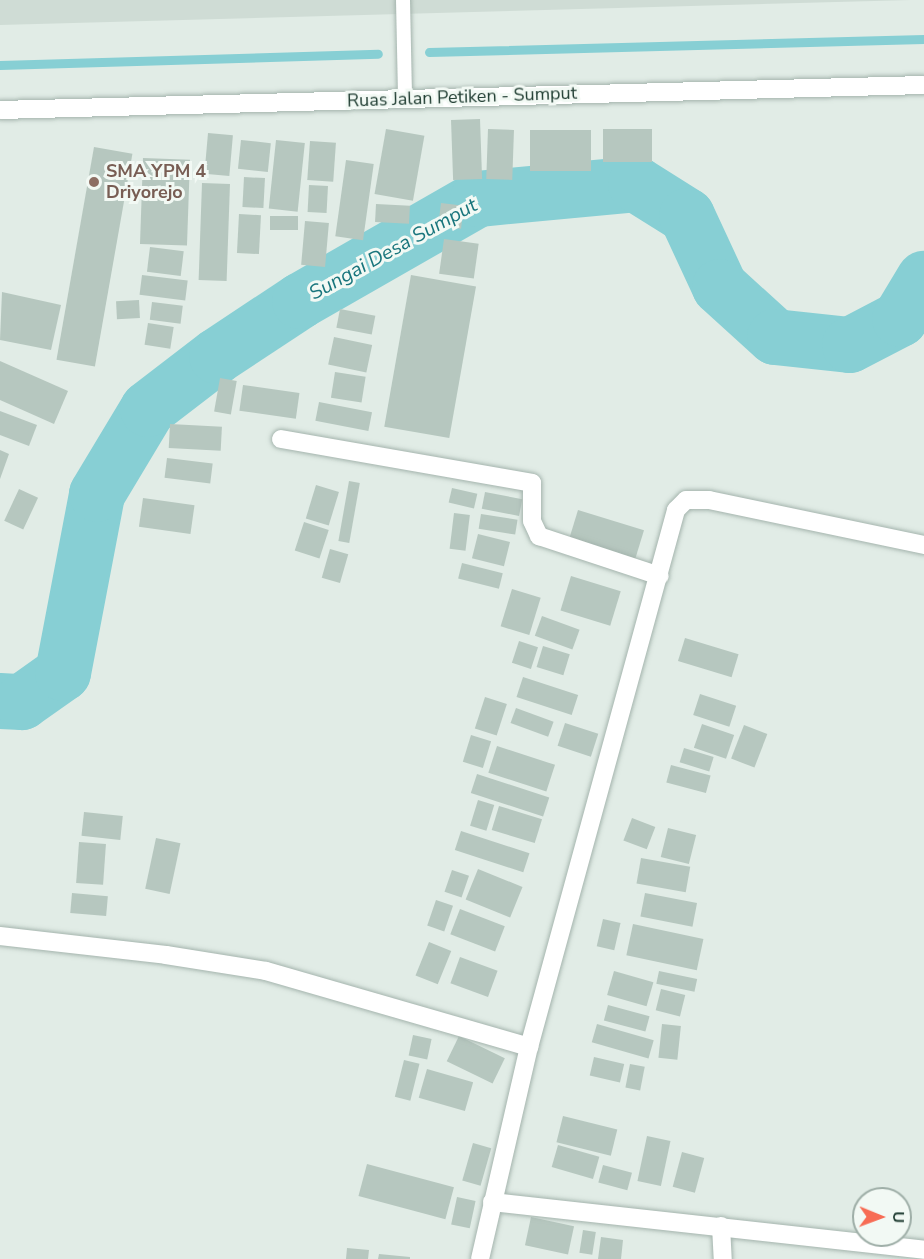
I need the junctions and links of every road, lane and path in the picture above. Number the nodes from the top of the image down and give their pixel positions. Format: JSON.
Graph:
{"nodes":[{"id":1,"x":403,"y":0,"type":"edge"},
{"id":2,"x":924,"y":85,"type":"edge"},
{"id":3,"x":405,"y":98,"type":"junction"},
{"id":4,"x":0,"y":110,"type":"edge"},
{"id":5,"x":281,"y":439,"type":"dead end"},
{"id":6,"x":924,"y":545,"type":"edge"},
{"id":7,"x":660,"y":576,"type":"junction"},
{"id":8,"x":0,"y":936,"type":"edge"},
{"id":9,"x":530,"y":1047,"type":"junction"},
{"id":10,"x":492,"y":1202,"type":"junction"},
{"id":11,"x":721,"y":1226,"type":"junction"},
{"id":12,"x":924,"y":1250,"type":"edge"},
{"id":13,"x":480,"y":1259,"type":"edge"},
{"id":14,"x":723,"y":1259,"type":"edge"}],
"edges":[{"from":1,"to":3,"type":"lane"},
{"from":2,"to":3,"type":"street","name":"Ruas Jalan Petiken - Sumput"},
{"from":3,"to":4,"type":"street","name":"Ruas Jalan Petiken - Sumput"},
{"from":5,"to":7,"type":"street"},
{"from":6,"to":7,"type":"street"},
{"from":7,"to":9,"type":"street"},
{"from":8,"to":9,"type":"street"},
{"from":9,"to":10,"type":"street"},
{"from":10,"to":11,"type":"street"},
{"from":10,"to":13,"type":"street"},
{"from":11,"to":12,"type":"street"},
{"from":11,"to":14,"type":"street"}]}
